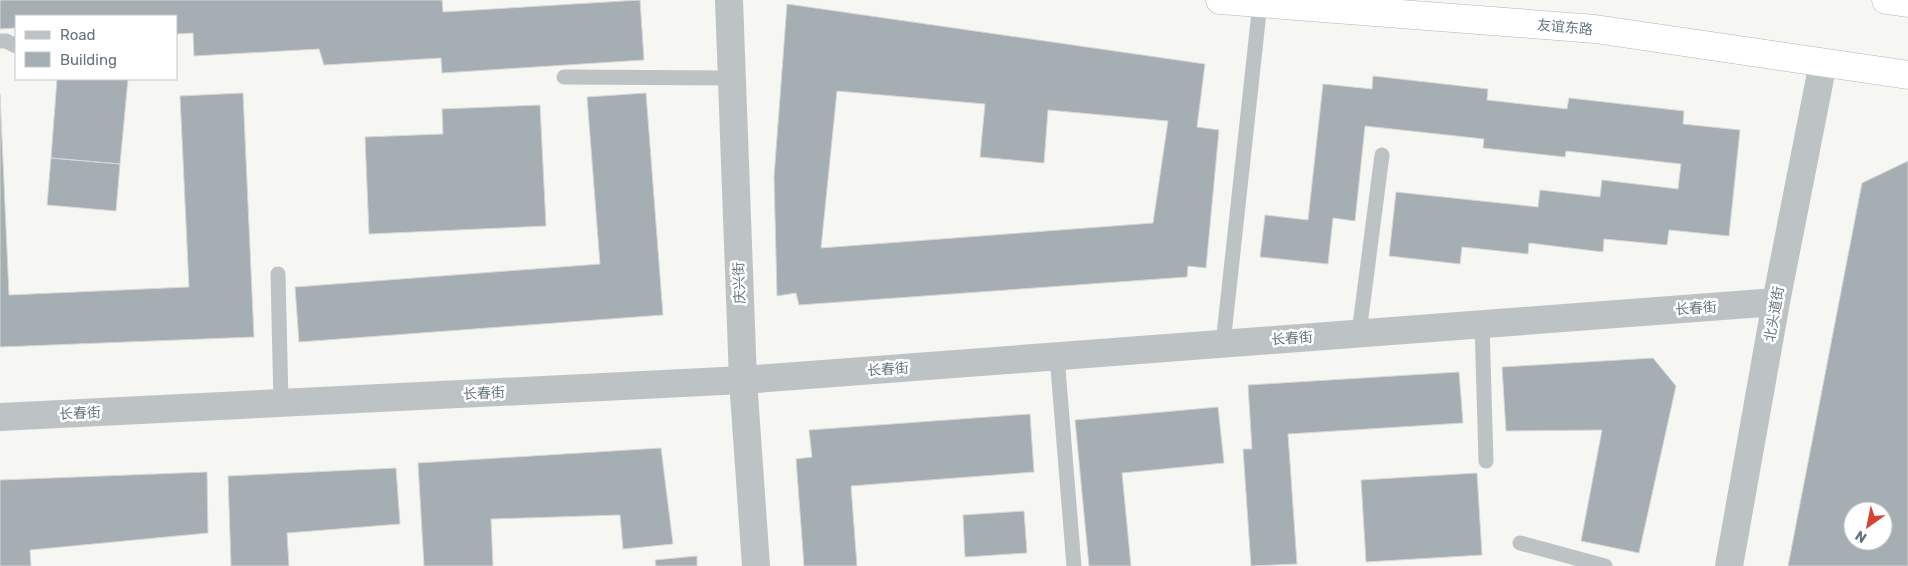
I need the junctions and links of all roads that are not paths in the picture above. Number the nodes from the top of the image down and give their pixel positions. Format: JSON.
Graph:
{"nodes":[{"id":1,"x":729,"y":0,"type":"edge"},
{"id":2,"x":1220,"y":0,"type":"edge"},
{"id":3,"x":1886,"y":0,"type":"edge"},
{"id":4,"x":1260,"y":3,"type":"junction"},
{"id":5,"x":1908,"y":3,"type":"edge"},
{"id":6,"x":0,"y":41,"type":"edge"},
{"id":7,"x":15,"y":46,"type":"edge"},
{"id":8,"x":1823,"y":63,"type":"junction"},
{"id":9,"x":1908,"y":75,"type":"edge"},
{"id":10,"x":564,"y":77,"type":"dead end"},
{"id":11,"x":732,"y":78,"type":"junction"},
{"id":12,"x":1382,"y":155,"type":"dead end"},
{"id":13,"x":278,"y":274,"type":"dead end"},
{"id":14,"x":1776,"y":302,"type":"junction"},
{"id":15,"x":1482,"y":324,"type":"junction"},
{"id":16,"x":1359,"y":333,"type":"junction"},
{"id":17,"x":1224,"y":344,"type":"junction"},
{"id":18,"x":1057,"y":356,"type":"junction"},
{"id":19,"x":743,"y":380,"type":"junction"},
{"id":20,"x":281,"y":403,"type":"junction"},
{"id":21,"x":0,"y":417,"type":"edge"},
{"id":22,"x":1486,"y":460,"type":"dead end"},
{"id":23,"x":1520,"y":543,"type":"dead end"},
{"id":24,"x":756,"y":566,"type":"edge"},
{"id":25,"x":1074,"y":566,"type":"edge"},
{"id":26,"x":1604,"y":566,"type":"edge"},
{"id":27,"x":1729,"y":566,"type":"edge"}],
"edges":[{"from":1,"to":11,"type":"street","name":"庆兴街"},
{"from":2,"to":4,"type":"highway","name":"友谊东路"},
{"from":3,"to":5,"type":"highway"},
{"from":4,"to":8,"type":"highway","name":"友谊东路"},
{"from":4,"to":17,"type":"lane"},
{"from":6,"to":7,"type":"lane"},
{"from":8,"to":9,"type":"highway","name":"友谊东路"},
{"from":8,"to":14,"type":"street","name":"北头道街"},
{"from":10,"to":11,"type":"lane"},
{"from":11,"to":19,"type":"street","name":"庆兴街"},
{"from":12,"to":16,"type":"lane"},
{"from":13,"to":20,"type":"lane"},
{"from":14,"to":15,"type":"street","name":"长春街"},
{"from":14,"to":27,"type":"street","name":"北头道街"},
{"from":15,"to":16,"type":"street","name":"长春街"},
{"from":15,"to":22,"type":"lane"},
{"from":16,"to":17,"type":"street","name":"长春街"},
{"from":17,"to":18,"type":"street","name":"长春街"},
{"from":18,"to":19,"type":"street","name":"长春街"},
{"from":18,"to":25,"type":"lane"},
{"from":19,"to":20,"type":"street","name":"长春街"},
{"from":19,"to":24,"type":"street","name":"庆兴街"},
{"from":20,"to":21,"type":"street","name":"长春街"},
{"from":23,"to":26,"type":"lane"}]}
